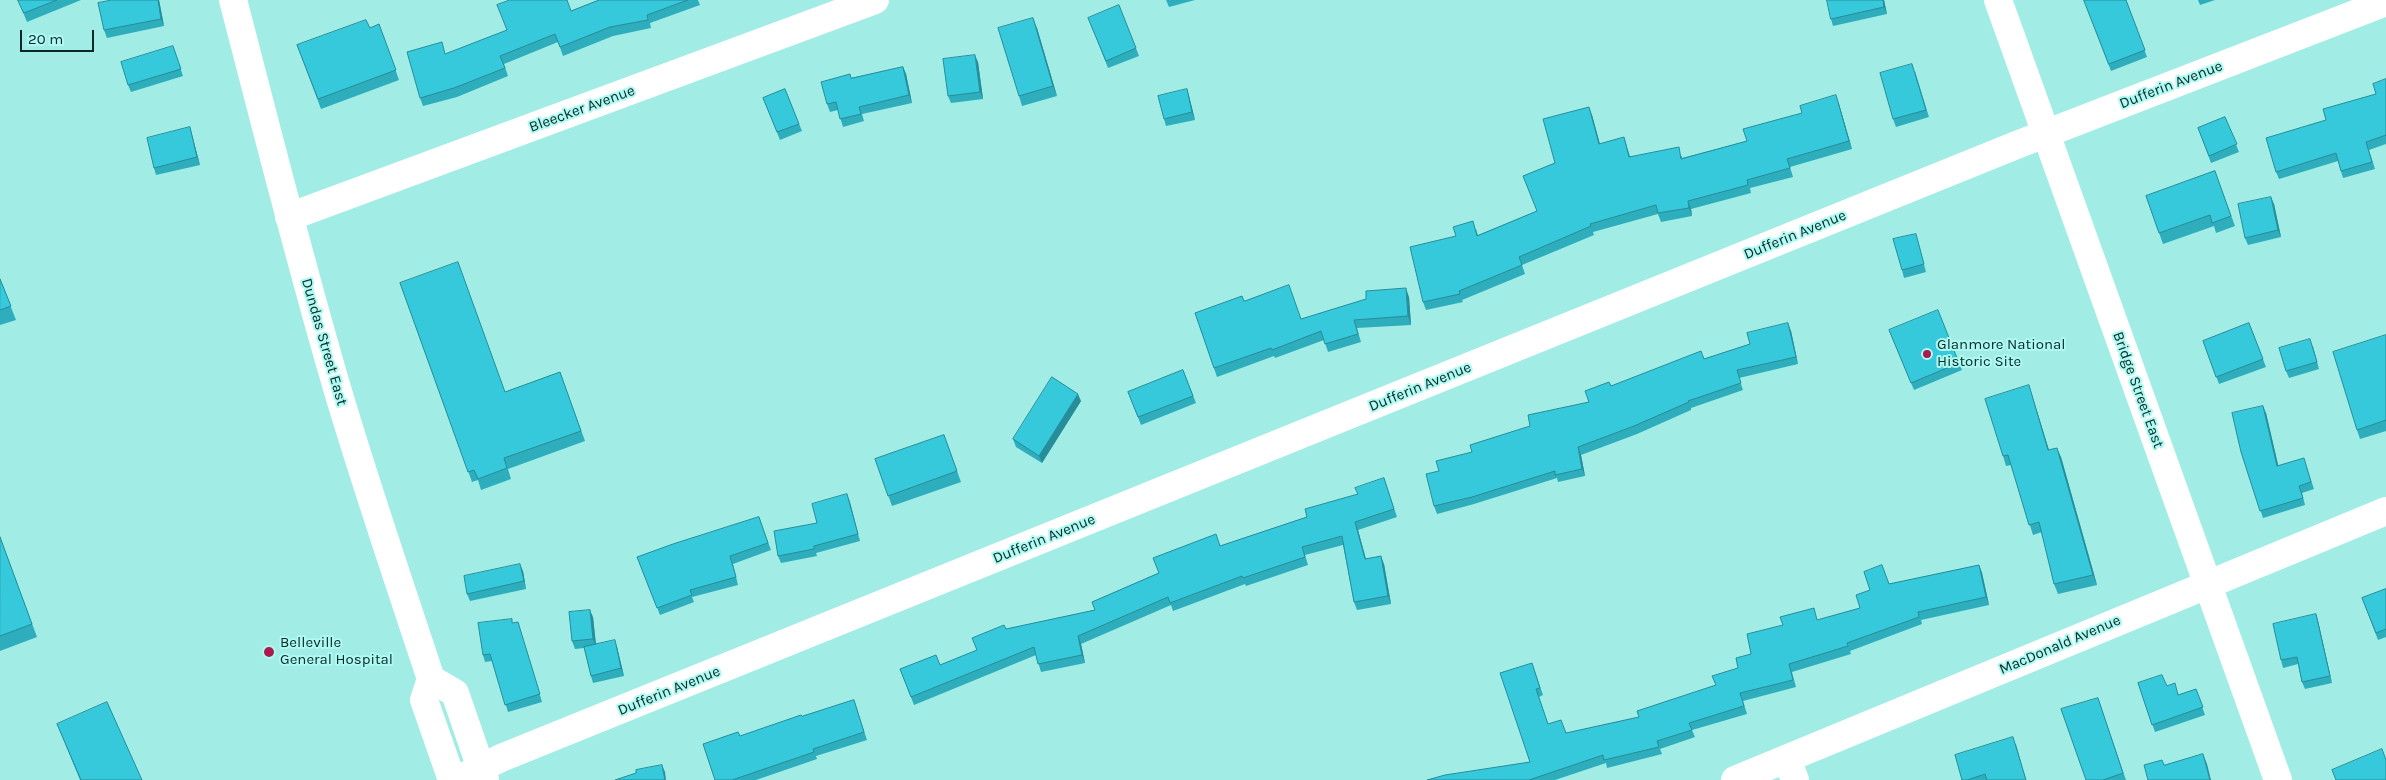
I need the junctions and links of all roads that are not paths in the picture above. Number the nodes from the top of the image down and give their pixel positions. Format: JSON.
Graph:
{"nodes":[{"id":1,"x":233,"y":0,"type":"edge"},
{"id":2,"x":875,"y":0,"type":"edge"},
{"id":3,"x":1998,"y":0,"type":"edge"},
{"id":4,"x":2386,"y":2,"type":"edge"},
{"id":5,"x":2046,"y":134,"type":"junction"},
{"id":6,"x":289,"y":217,"type":"junction"},
{"id":7,"x":2386,"y":511,"type":"edge"},
{"id":8,"x":2208,"y":583,"type":"junction"},
{"id":9,"x":432,"y":679,"type":"junction"},
{"id":10,"x":1791,"y":769,"type":"edge"},
{"id":11,"x":483,"y":774,"type":"edge"},
{"id":12,"x":452,"y":780,"type":"edge"},
{"id":13,"x":457,"y":780,"type":"edge"},
{"id":14,"x":1735,"y":780,"type":"edge"},
{"id":15,"x":2278,"y":780,"type":"edge"}],
"edges":[{"from":1,"to":6,"type":"street","name":"Dundas Street East"},
{"from":2,"to":6,"type":"street","name":"Bleecker Avenue"},
{"from":3,"to":5,"type":"street","name":"Bridge Street East"},
{"from":4,"to":5,"type":"street","name":"Dufferin Avenue"},
{"from":5,"to":8,"type":"street","name":"Bridge Street East"},
{"from":5,"to":11,"type":"street","name":"Dufferin Avenue"},
{"from":6,"to":9,"type":"street","name":"Dundas Street East"},
{"from":7,"to":8,"type":"street","name":"MacDonald Avenue"},
{"from":8,"to":10,"type":"street","name":"MacDonald Avenue"},
{"from":8,"to":15,"type":"street","name":"Bridge Street East"},
{"from":9,"to":11,"type":"street"},
{"from":9,"to":12,"type":"street"},
{"from":10,"to":14,"type":"street","name":"MacDonald Avenue"},
{"from":11,"to":13,"type":"street","name":"Dufferin Avenue"}]}
